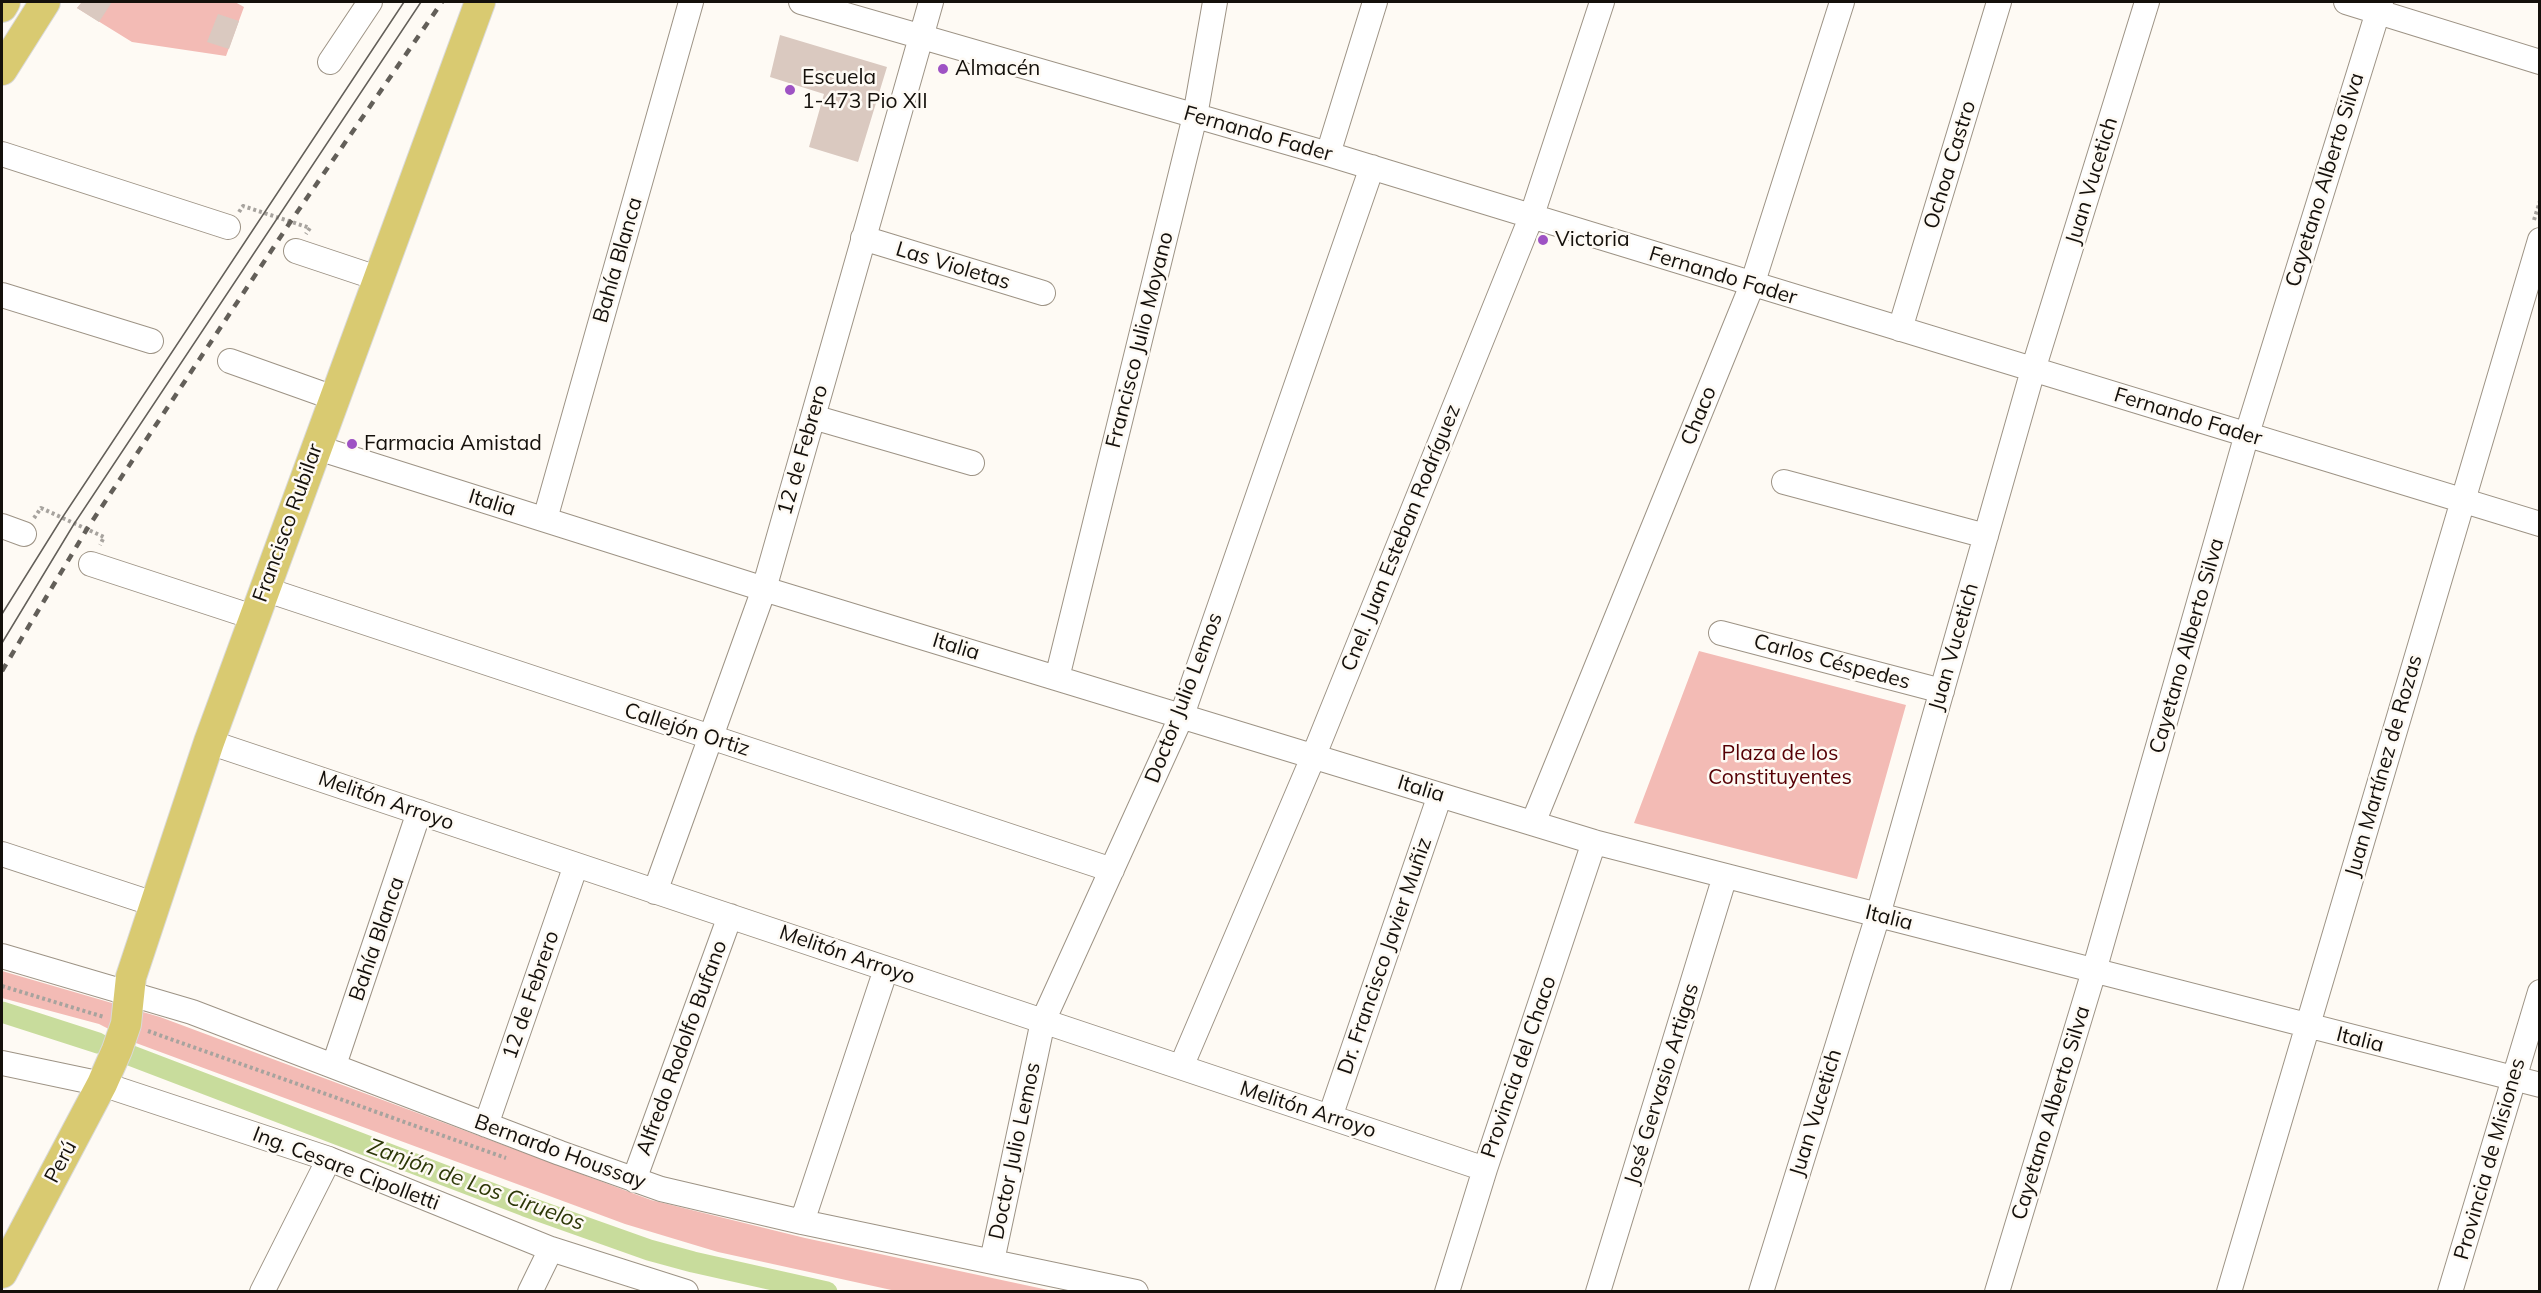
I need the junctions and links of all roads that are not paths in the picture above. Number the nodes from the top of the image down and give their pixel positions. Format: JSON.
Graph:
{"nodes":[{"id":1,"x":5,"y":2,"type":"edge"},
{"id":2,"x":45,"y":2,"type":"edge"},
{"id":3,"x":370,"y":2,"type":"edge"},
{"id":4,"x":480,"y":2,"type":"edge"},
{"id":5,"x":691,"y":2,"type":"edge"},
{"id":6,"x":801,"y":2,"type":"edge"},
{"id":7,"x":931,"y":2,"type":"edge"},
{"id":8,"x":1215,"y":2,"type":"edge"},
{"id":9,"x":1375,"y":2,"type":"edge"},
{"id":10,"x":1602,"y":2,"type":"edge"},
{"id":11,"x":1842,"y":2,"type":"edge"},
{"id":12,"x":1999,"y":2,"type":"edge"},
{"id":13,"x":2147,"y":2,"type":"edge"},
{"id":14,"x":2346,"y":2,"type":"edge"},
{"id":15,"x":2379,"y":6,"type":"edge"},
{"id":16,"x":2,"y":7,"type":"edge"},
{"id":17,"x":921,"y":37,"type":"junction"},
{"id":18,"x":330,"y":62,"type":"dead end"},
{"id":19,"x":2540,"y":62,"type":"edge"},
{"id":20,"x":2,"y":70,"type":"edge"},
{"id":21,"x":1194,"y":116,"type":"junction"},
{"id":22,"x":2,"y":154,"type":"edge"},
{"id":23,"x":1328,"y":154,"type":"junction"},
{"id":24,"x":1372,"y":167,"type":"junction"},
{"id":25,"x":1532,"y":215,"type":"junction"},
{"id":26,"x":228,"y":227,"type":"road end"},
{"id":27,"x":863,"y":238,"type":"junction"},
{"id":28,"x":2540,"y":240,"type":"edge"},
{"id":29,"x":296,"y":251,"type":"road end"},
{"id":30,"x":380,"y":279,"type":"junction"},
{"id":31,"x":1752,"y":285,"type":"junction"},
{"id":32,"x":1043,"y":293,"type":"dead end"},
{"id":33,"x":2,"y":295,"type":"edge"},
{"id":34,"x":1900,"y":329,"type":"junction"},
{"id":35,"x":151,"y":341,"type":"dead end"},
{"id":36,"x":230,"y":361,"type":"dead end"},
{"id":37,"x":2033,"y":370,"type":"junction"},
{"id":38,"x":334,"y":398,"type":"junction"},
{"id":39,"x":813,"y":417,"type":"junction"},
{"id":40,"x":2247,"y":435,"type":"junction"},
{"id":41,"x":315,"y":447,"type":"junction"},
{"id":42,"x":972,"y":463,"type":"dead end"},
{"id":43,"x":1785,"y":482,"type":"dead end"},
{"id":44,"x":2462,"y":501,"type":"junction"},
{"id":45,"x":545,"y":519,"type":"junction"},
{"id":46,"x":2540,"y":524,"type":"edge"},
{"id":47,"x":1986,"y":536,"type":"junction"},
{"id":48,"x":91,"y":564,"type":"road end"},
{"id":49,"x":264,"y":589,"type":"junction"},
{"id":50,"x":764,"y":590,"type":"junction"},
{"id":51,"x":253,"y":617,"type":"junction"},
{"id":52,"x":1721,"y":633,"type":"dead end"},
{"id":53,"x":1057,"y":678,"type":"junction"},
{"id":54,"x":1942,"y":691,"type":"junction"},
{"id":55,"x":1182,"y":715,"type":"junction"},
{"id":56,"x":712,"y":738,"type":"junction"},
{"id":57,"x":209,"y":742,"type":"junction"},
{"id":58,"x":1314,"y":755,"type":"junction"},
{"id":59,"x":1440,"y":795,"type":"junction"},
{"id":60,"x":419,"y":812,"type":"junction"},
{"id":61,"x":1533,"y":823,"type":"junction"},
{"id":62,"x":1594,"y":843,"type":"junction"},
{"id":63,"x":2,"y":854,"type":"edge"},
{"id":64,"x":576,"y":865,"type":"junction"},
{"id":65,"x":1112,"y":870,"type":"junction"},
{"id":66,"x":1725,"y":876,"type":"junction"},
{"id":67,"x":655,"y":892,"type":"junction"},
{"id":68,"x":154,"y":904,"type":"junction"},
{"id":69,"x":1878,"y":915,"type":"junction"},
{"id":70,"x":730,"y":916,"type":"junction"},
{"id":71,"x":2,"y":956,"type":"edge"},
{"id":72,"x":886,"y":969,"type":"junction"},
{"id":73,"x":2094,"y":970,"type":"junction"},
{"id":74,"x":129,"y":992,"type":"junction"},
{"id":75,"x":2540,"y":992,"type":"edge"},
{"id":76,"x":1043,"y":1021,"type":"junction"},
{"id":77,"x":2307,"y":1027,"type":"junction"},
{"id":78,"x":117,"y":1050,"type":"joint"},
{"id":79,"x":2,"y":1063,"type":"edge"},
{"id":80,"x":334,"y":1065,"type":"junction"},
{"id":81,"x":1181,"y":1067,"type":"junction"},
{"id":82,"x":2513,"y":1078,"type":"junction"},
{"id":83,"x":102,"y":1084,"type":"junction"},
{"id":84,"x":2540,"y":1085,"type":"edge"},
{"id":85,"x":1330,"y":1117,"type":"junction"},
{"id":86,"x":486,"y":1125,"type":"junction"},
{"id":87,"x":329,"y":1159,"type":"junction"},
{"id":88,"x":1485,"y":1169,"type":"junction"},
{"id":89,"x":634,"y":1180,"type":"junction"},
{"id":90,"x":802,"y":1221,"type":"junction"},
{"id":91,"x":551,"y":1249,"type":"junction"},
{"id":92,"x":992,"y":1261,"type":"junction"},
{"id":93,"x":2,"y":1273,"type":"edge"},
{"id":94,"x":262,"y":1292,"type":"edge"},
{"id":95,"x":530,"y":1292,"type":"edge"},
{"id":96,"x":686,"y":1292,"type":"edge"},
{"id":97,"x":1136,"y":1292,"type":"edge"},
{"id":98,"x":1447,"y":1292,"type":"edge"},
{"id":99,"x":1598,"y":1292,"type":"edge"},
{"id":100,"x":1761,"y":1292,"type":"edge"},
{"id":101,"x":1997,"y":1292,"type":"edge"},
{"id":102,"x":2229,"y":1292,"type":"edge"},
{"id":103,"x":2451,"y":1292,"type":"edge"}],
"edges":[{"from":1,"to":16,"type":"main road"},
{"from":2,"to":20,"type":"main road"},
{"from":3,"to":18,"type":"street"},
{"from":4,"to":30,"type":"main road","name":"Francisco Rubilar"},
{"from":5,"to":45,"type":"street","name":"Bahía Blanca"},
{"from":6,"to":17,"type":"street","name":"Fernando Fader"},
{"from":7,"to":17,"type":"street","name":"12 de Febrero"},
{"from":8,"to":21,"type":"street","name":"Francisco Julio Moyano"},
{"from":9,"to":23,"type":"street"},
{"from":10,"to":25,"type":"street","name":"Cnel. Juan Esteban Rodríguez"},
{"from":11,"to":31,"type":"street","name":"Chaco"},
{"from":12,"to":34,"type":"street","name":"Ochoa Castro"},
{"from":13,"to":37,"type":"street","name":"Juan Vucetich"},
{"from":14,"to":15,"type":"street"},
{"from":15,"to":19,"type":"street"},
{"from":15,"to":40,"type":"street","name":"Cayetano Alberto Silva"},
{"from":17,"to":21,"type":"street","name":"Fernando Fader"},
{"from":17,"to":27,"type":"street","name":"12 de Febrero"},
{"from":21,"to":23,"type":"street","name":"Fernando Fader"},
{"from":21,"to":53,"type":"street","name":"Francisco Julio Moyano"},
{"from":22,"to":26,"type":"street"},
{"from":23,"to":24,"type":"street","name":"Fernando Fader"},
{"from":24,"to":25,"type":"street","name":"Fernando Fader"},
{"from":24,"to":55,"type":"street","name":"Doctor Julio Lemos"},
{"from":25,"to":31,"type":"street","name":"Fernando Fader"},
{"from":25,"to":58,"type":"street","name":"Cnel. Juan Esteban Rodríguez"},
{"from":27,"to":32,"type":"street","name":"Las Violetas"},
{"from":27,"to":39,"type":"street","name":"12 de Febrero"},
{"from":28,"to":44,"type":"street","name":"Juan Martínez de Rozas"},
{"from":29,"to":30,"type":"street"},
{"from":30,"to":38,"type":"main road","name":"Francisco Rubilar"},
{"from":31,"to":34,"type":"street","name":"Fernando Fader"},
{"from":31,"to":61,"type":"street","name":"Chaco"},
{"from":33,"to":35,"type":"street"},
{"from":34,"to":37,"type":"street","name":"Fernando Fader"},
{"from":36,"to":38,"type":"street"},
{"from":37,"to":40,"type":"street","name":"Fernando Fader"},
{"from":37,"to":47,"type":"street","name":"Juan Vucetich"},
{"from":38,"to":41,"type":"main road","name":"Francisco Rubilar"},
{"from":39,"to":42,"type":"street"},
{"from":39,"to":50,"type":"street","name":"12 de Febrero"},
{"from":40,"to":44,"type":"street","name":"Fernando Fader"},
{"from":40,"to":73,"type":"street","name":"Cayetano Alberto Silva"},
{"from":41,"to":45,"type":"street","name":"Italia"},
{"from":41,"to":49,"type":"main road","name":"Francisco Rubilar"},
{"from":43,"to":47,"type":"street"},
{"from":44,"to":46,"type":"street","name":"Fernando Fader"},
{"from":44,"to":77,"type":"street","name":"Juan Martínez de Rozas"},
{"from":45,"to":50,"type":"street","name":"Italia"},
{"from":47,"to":54,"type":"street","name":"Juan Vucetich"},
{"from":48,"to":51,"type":"street"},
{"from":49,"to":51,"type":"main road","name":"Francisco Rubilar"},
{"from":49,"to":56,"type":"street","name":"Callejón Ortiz"},
{"from":50,"to":53,"type":"street","name":"Italia"},
{"from":50,"to":56,"type":"street","name":"12 de Febrero"},
{"from":51,"to":57,"type":"main road","name":"Francisco Rubilar"},
{"from":52,"to":54,"type":"street","name":"Carlos Céspedes"},
{"from":53,"to":55,"type":"street","name":"Italia"},
{"from":54,"to":69,"type":"street","name":"Juan Vucetich"},
{"from":55,"to":58,"type":"street","name":"Italia"},
{"from":55,"to":65,"type":"street","name":"Doctor Julio Lemos"},
{"from":56,"to":65,"type":"street","name":"Callejón Ortiz"},
{"from":56,"to":67,"type":"street","name":"12 de Febrero"},
{"from":57,"to":60,"type":"street","name":"Melitón Arroyo"},
{"from":57,"to":68,"type":"main road","name":"Francisco Rubilar"},
{"from":58,"to":59,"type":"street","name":"Italia"},
{"from":58,"to":81,"type":"street","name":"Cnel. Juan Esteban Rodríguez"},
{"from":59,"to":61,"type":"street","name":"Italia"},
{"from":59,"to":85,"type":"street","name":"Dr. Francisco Javier Muñiz"},
{"from":60,"to":64,"type":"street","name":"Melitón Arroyo"},
{"from":60,"to":80,"type":"street","name":"Bahía Blanca"},
{"from":61,"to":62,"type":"street","name":"Italia"},
{"from":62,"to":66,"type":"street","name":"Italia"},
{"from":62,"to":88,"type":"street","name":"Provincia del Chaco"},
{"from":63,"to":68,"type":"street"},
{"from":64,"to":67,"type":"street","name":"Melitón Arroyo"},
{"from":64,"to":86,"type":"street","name":"12 de Febrero"},
{"from":65,"to":76,"type":"street","name":"Doctor Julio Lemos"},
{"from":66,"to":69,"type":"street","name":"Italia"},
{"from":66,"to":99,"type":"street","name":"José Gervasio Artigas"},
{"from":67,"to":70,"type":"street","name":"Melitón Arroyo"},
{"from":68,"to":74,"type":"main road","name":"Francisco Rubilar"},
{"from":69,"to":73,"type":"street","name":"Italia"},
{"from":69,"to":100,"type":"street","name":"Juan Vucetich"},
{"from":70,"to":72,"type":"street","name":"Melitón Arroyo"},
{"from":70,"to":89,"type":"street","name":"Alfredo Rodolfo Bufano"},
{"from":71,"to":74,"type":"street","name":"Bernardo Houssay"},
{"from":72,"to":76,"type":"street","name":"Melitón Arroyo"},
{"from":72,"to":90,"type":"street"},
{"from":73,"to":77,"type":"street","name":"Italia"},
{"from":73,"to":101,"type":"street","name":"Cayetano Alberto Silva"},
{"from":74,"to":78,"type":"main road","name":"Francisco Rubilar"},
{"from":74,"to":80,"type":"street","name":"Bernardo Houssay"},
{"from":75,"to":82,"type":"street","name":"Provincia de Misiones"},
{"from":76,"to":81,"type":"street","name":"Melitón Arroyo"},
{"from":76,"to":92,"type":"street","name":"Doctor Julio Lemos"},
{"from":77,"to":82,"type":"street","name":"Italia"},
{"from":77,"to":102,"type":"street","name":"Juan Martínez de Rozas"},
{"from":78,"to":83,"type":"main road","name":"Perú"},
{"from":79,"to":83,"type":"street","name":"Ing. Cesare Cipolletti"},
{"from":80,"to":86,"type":"street","name":"Bernardo Houssay"},
{"from":81,"to":85,"type":"street","name":"Melitón Arroyo"},
{"from":82,"to":84,"type":"street","name":"Italia"},
{"from":82,"to":103,"type":"street","name":"Provincia de Misiones"},
{"from":83,"to":87,"type":"street","name":"Ing. Cesare Cipolletti"},
{"from":83,"to":93,"type":"main road","name":"Perú"},
{"from":85,"to":88,"type":"street","name":"Melitón Arroyo"},
{"from":86,"to":89,"type":"street","name":"Bernardo Houssay"},
{"from":87,"to":91,"type":"street","name":"Ing. Cesare Cipolletti"},
{"from":87,"to":94,"type":"street"},
{"from":88,"to":98,"type":"street","name":"Provincia del Chaco"},
{"from":89,"to":90,"type":"street","name":"Bernardo Houssay"},
{"from":90,"to":92,"type":"street","name":"Bernardo Houssay"},
{"from":91,"to":95,"type":"street"},
{"from":91,"to":96,"type":"street","name":"Ing. Cesare Cipolletti"},
{"from":92,"to":97,"type":"street","name":"Bernardo Houssay"}]}
